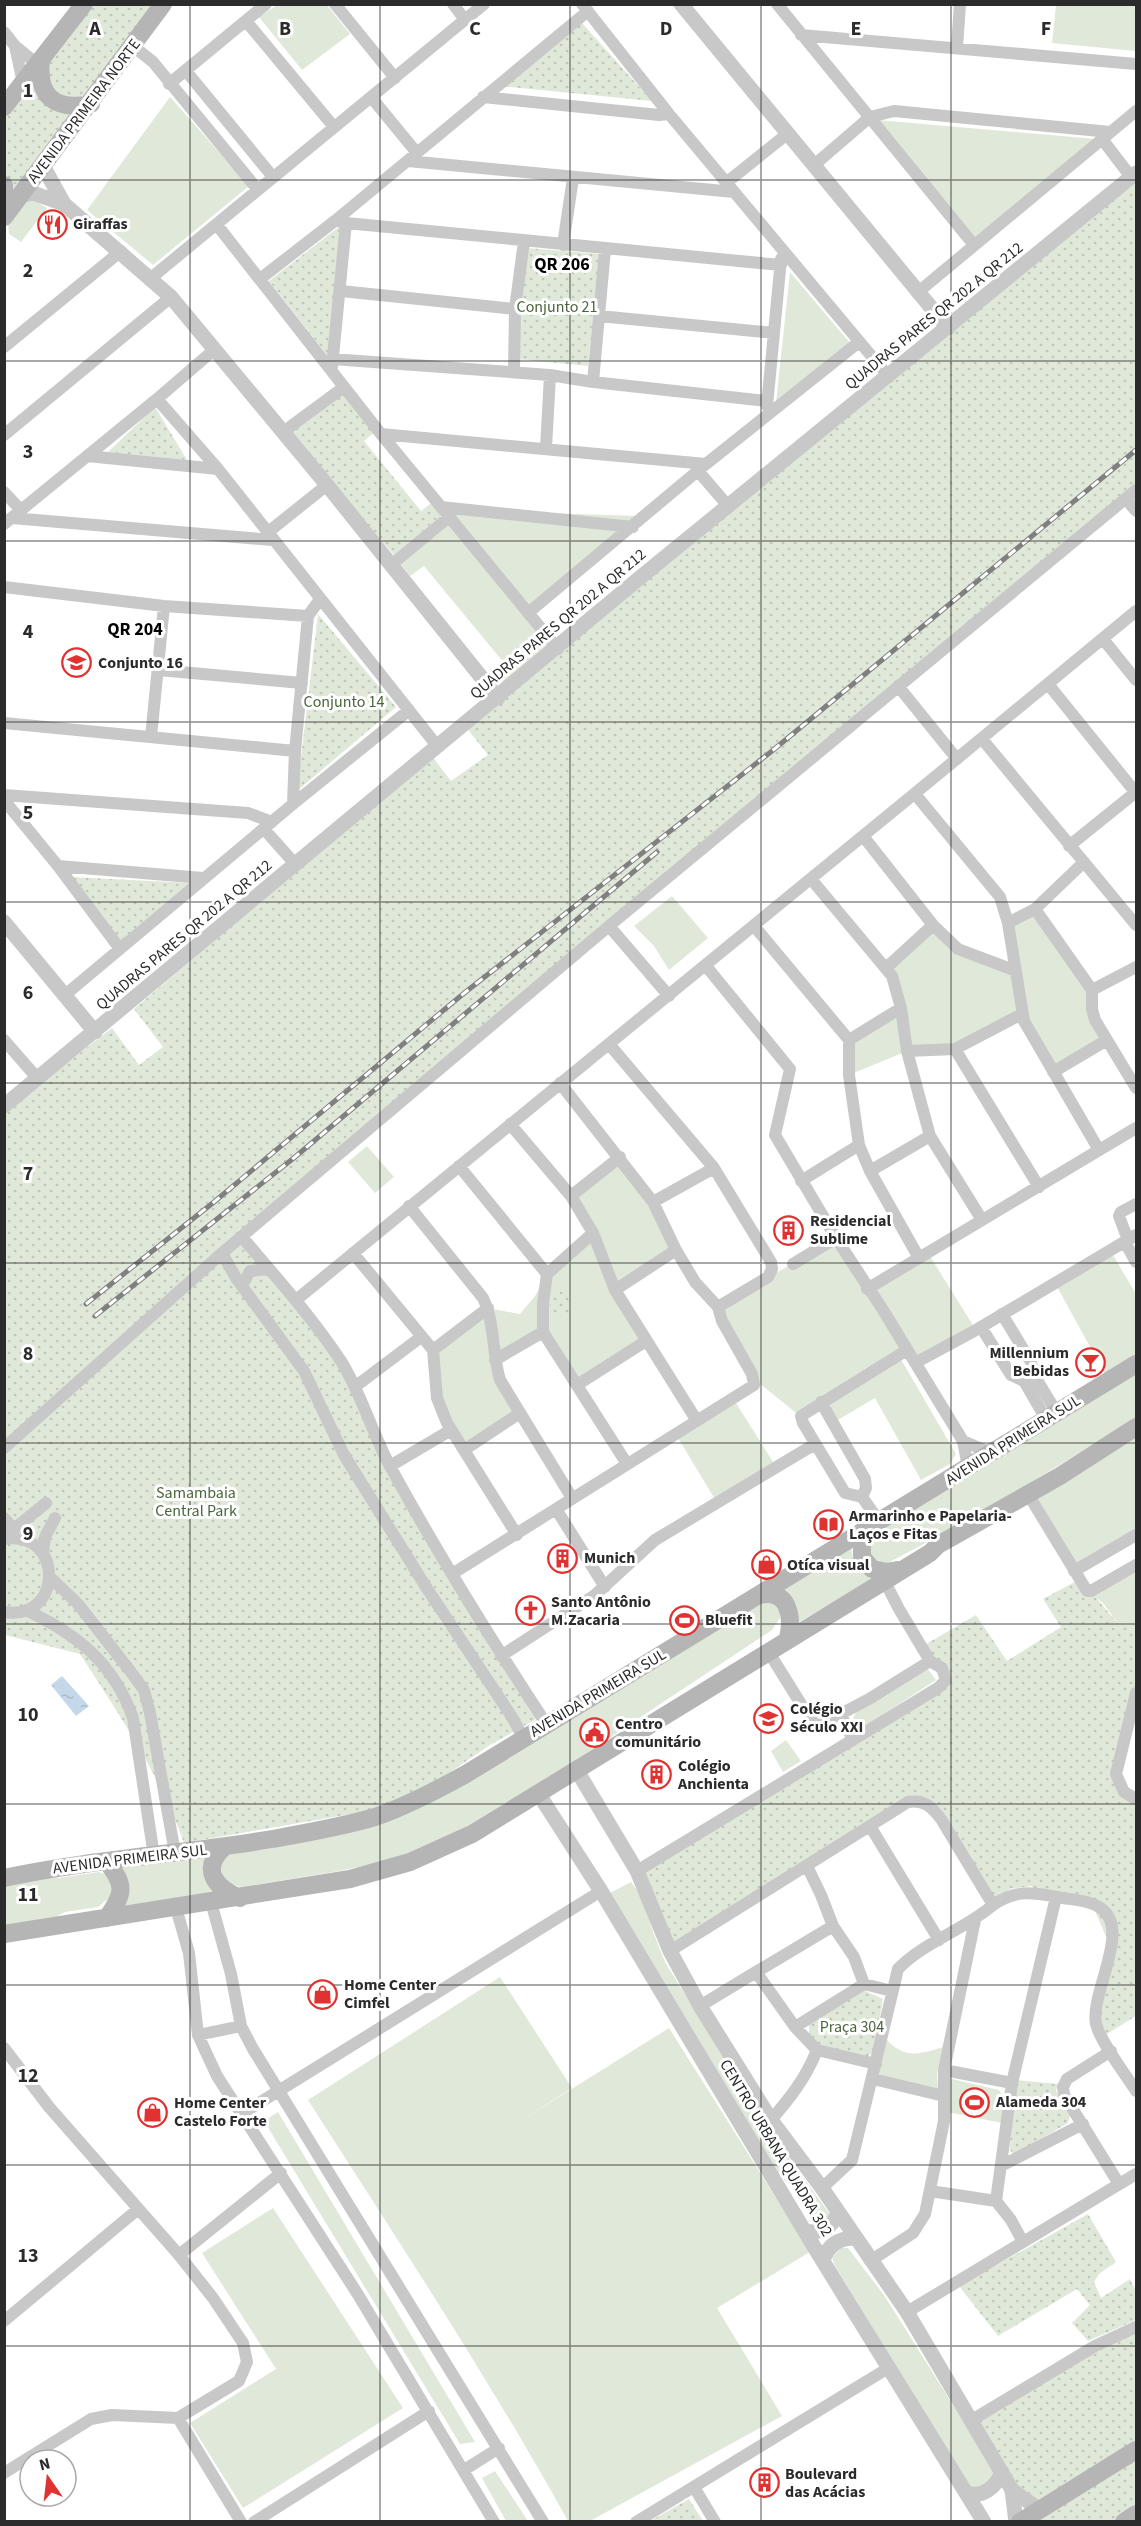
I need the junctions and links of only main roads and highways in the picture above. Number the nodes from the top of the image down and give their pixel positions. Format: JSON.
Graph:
{"nodes":[{"id":1,"x":163,"y":4,"type":"edge"},
{"id":2,"x":81,"y":6,"type":"edge"},
{"id":3,"x":39,"y":62,"type":"junction"},
{"id":4,"x":91,"y":104,"type":"junction"},
{"id":5,"x":4,"y":107,"type":"edge"},
{"id":6,"x":4,"y":185,"type":"edge"},
{"id":7,"x":4,"y":210,"type":"edge"},
{"id":8,"x":4,"y":217,"type":"edge"},
{"id":9,"x":1137,"y":1364,"type":"edge"},
{"id":10,"x":1137,"y":1428,"type":"edge"},
{"id":11,"x":874,"y":1523,"type":"junction"},
{"id":12,"x":892,"y":1575,"type":"junction"},
{"id":13,"x":760,"y":1595,"type":"junction"},
{"id":14,"x":788,"y":1638,"type":"junction"},
{"id":15,"x":224,"y":1847,"type":"junction"},
{"id":16,"x":107,"y":1862,"type":"junction"},
{"id":17,"x":4,"y":1878,"type":"edge"},
{"id":18,"x":240,"y":1898,"type":"junction"},
{"id":19,"x":107,"y":1918,"type":"junction"},
{"id":20,"x":4,"y":1935,"type":"edge"},
{"id":21,"x":1137,"y":2450,"type":"edge"},
{"id":22,"x":1137,"y":2514,"type":"edge"},
{"id":23,"x":1018,"y":2522,"type":"edge"},
{"id":24,"x":1124,"y":2522,"type":"edge"}],
"edges":[{"from":1,"to":4,"type":"main road","name":"AVENIDA PRIMEIRA NORTE"},
{"from":2,"to":3,"type":"main road"},
{"from":3,"to":4,"type":"main road"},
{"from":3,"to":5,"type":"main road"},
{"from":4,"to":8,"type":"main road","name":"AVENIDA PRIMEIRA NORTE"},
{"from":6,"to":7,"type":"main road"},
{"from":9,"to":11,"type":"main road","name":"AVENIDA PRIMEIRA SUL"},
{"from":10,"to":12,"type":"main road"},
{"from":11,"to":12,"type":"main road"},
{"from":11,"to":13,"type":"main road","name":"AVENIDA PRIMEIRA SUL"},
{"from":12,"to":14,"type":"main road"},
{"from":13,"to":14,"type":"main road"},
{"from":13,"to":15,"type":"main road","name":"AVENIDA PRIMEIRA SUL"},
{"from":14,"to":18,"type":"main road"},
{"from":15,"to":16,"type":"main road","name":"AVENIDA PRIMEIRA SUL"},
{"from":15,"to":18,"type":"main road"},
{"from":16,"to":17,"type":"main road","name":"AVENIDA PRIMEIRA SUL"},
{"from":16,"to":19,"type":"main road"},
{"from":18,"to":19,"type":"main road"},
{"from":19,"to":20,"type":"main road"},
{"from":21,"to":23,"type":"main road"},
{"from":22,"to":24,"type":"main road"}]}
